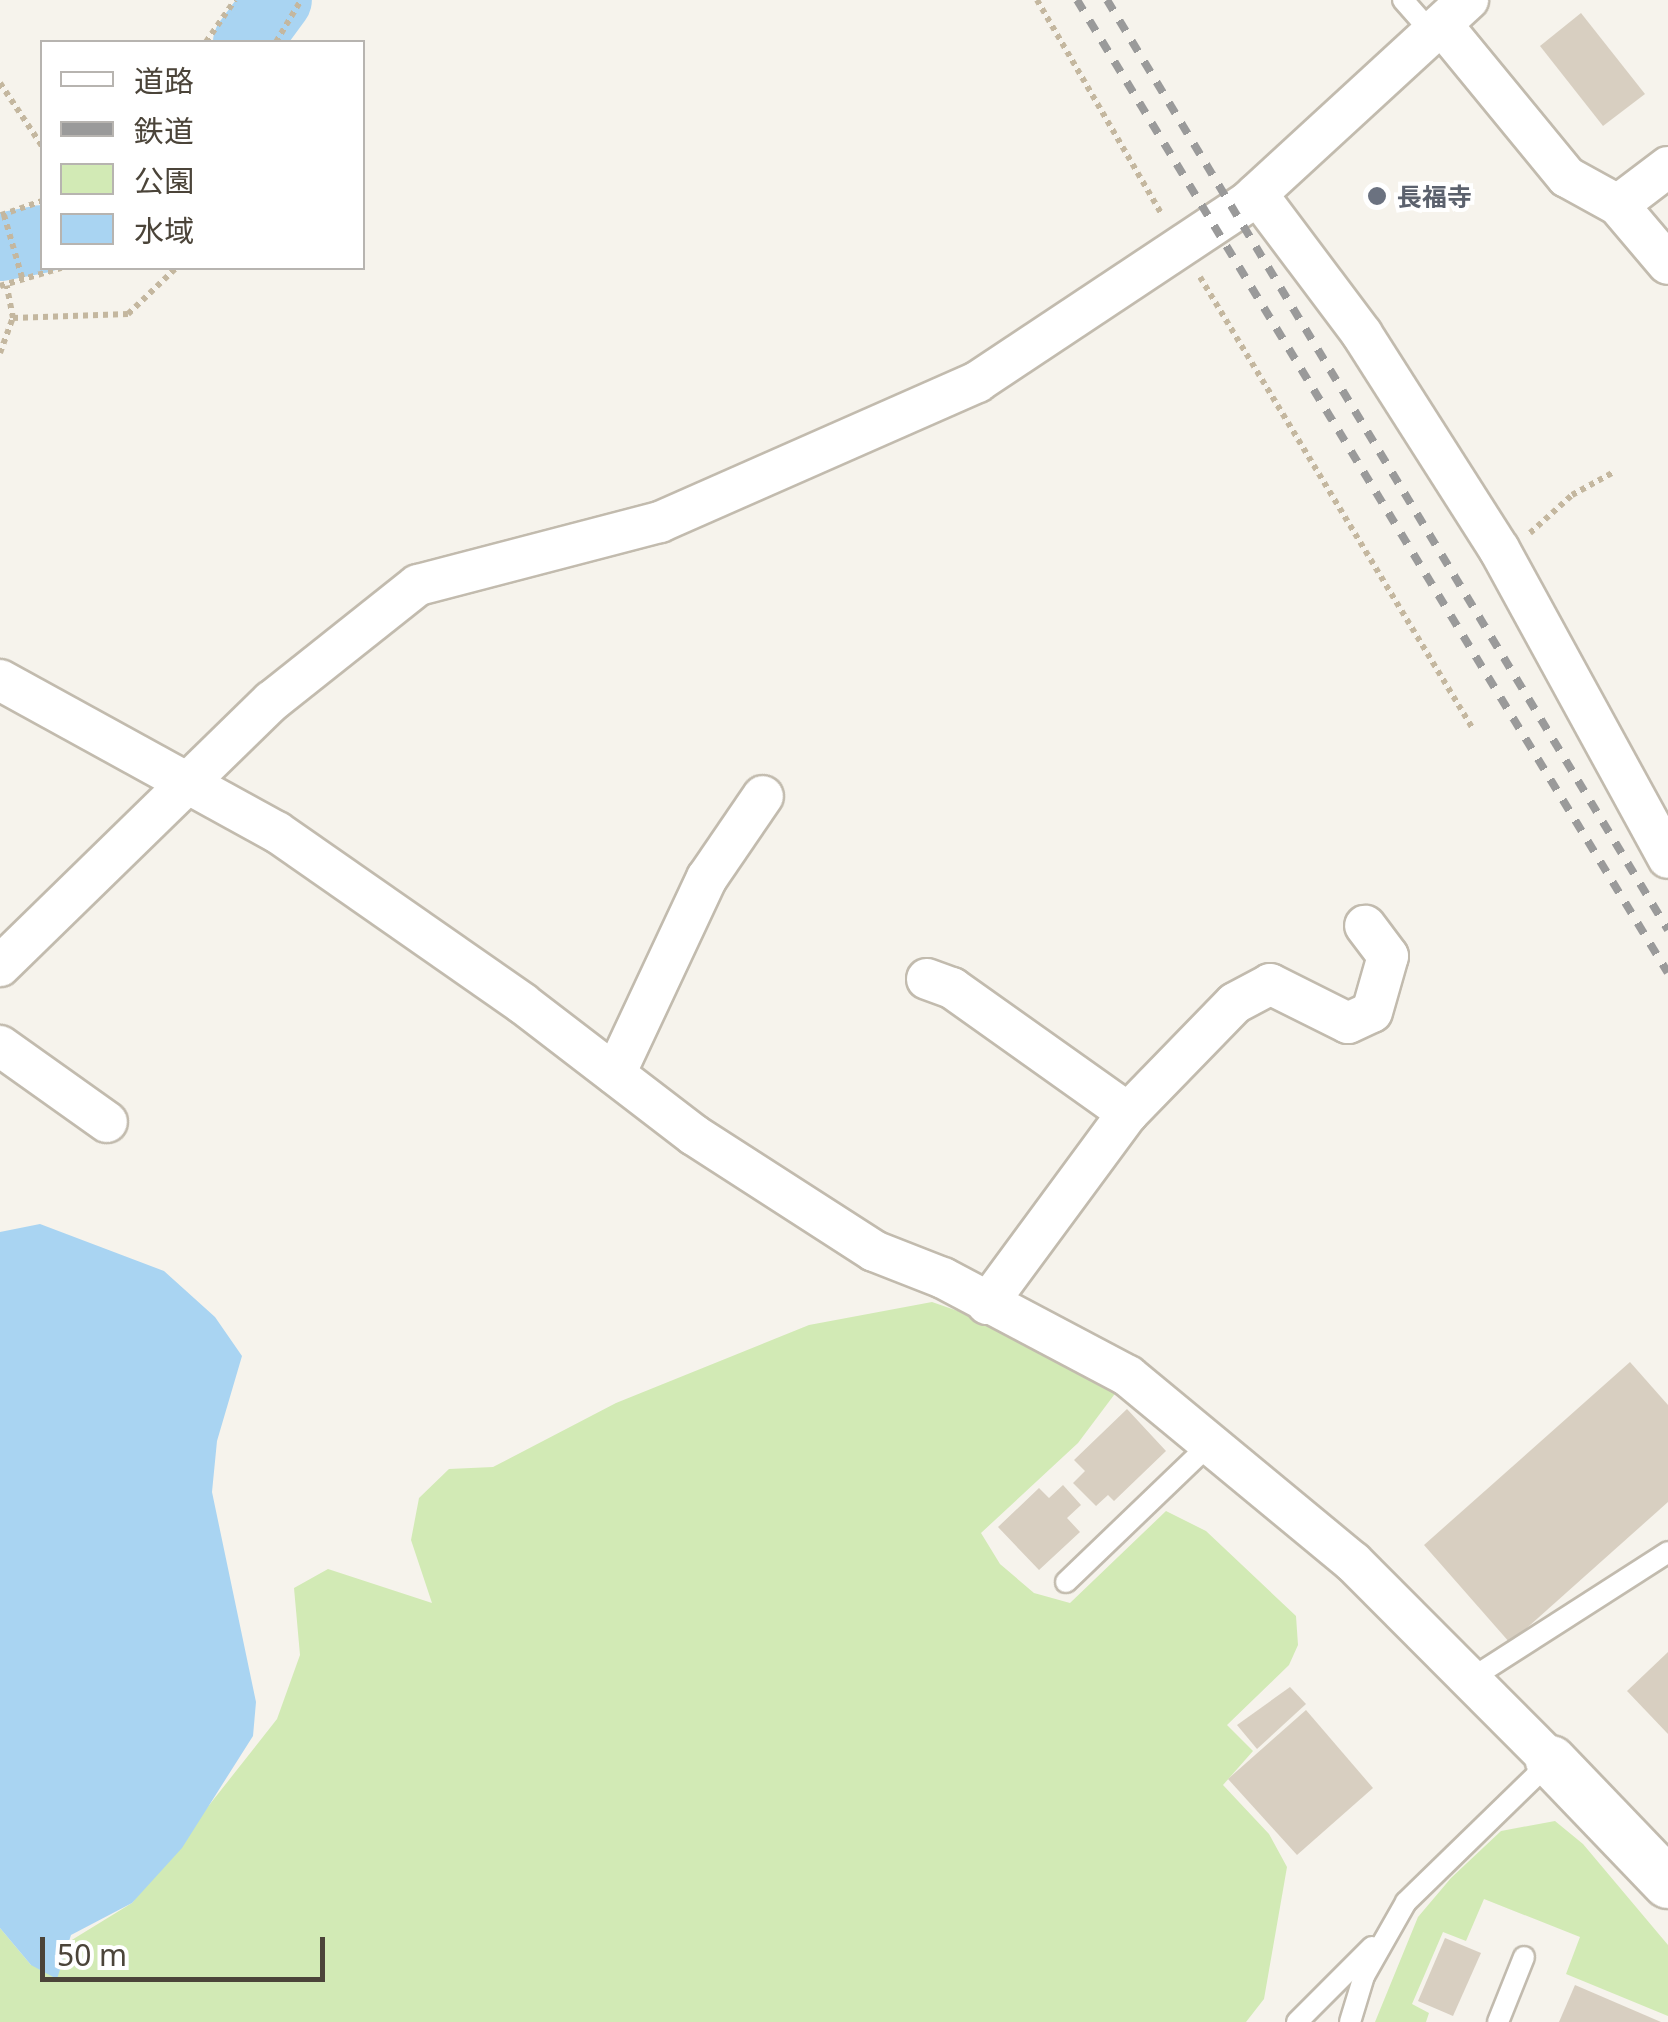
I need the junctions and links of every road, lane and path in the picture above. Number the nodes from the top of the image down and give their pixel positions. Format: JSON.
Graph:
{"nodes":[{"id":1,"x":235,"y":0,"type":"edge"},
{"id":2,"x":301,"y":0,"type":"edge"},
{"id":3,"x":1037,"y":0,"type":"edge"},
{"id":4,"x":1403,"y":0,"type":"edge"},
{"id":5,"x":1448,"y":19,"type":"edge"},
{"id":6,"x":207,"y":40,"type":"edge"},
{"id":7,"x":277,"y":40,"type":"edge"},
{"id":8,"x":0,"y":83,"type":"edge"},
{"id":9,"x":40,"y":143,"type":"edge"},
{"id":10,"x":1668,"y":167,"type":"edge"},
{"id":11,"x":1253,"y":198,"type":"junction"},
{"id":12,"x":40,"y":203,"type":"edge"},
{"id":13,"x":1618,"y":205,"type":"junction"},
{"id":14,"x":3,"y":217,"type":"edge"},
{"id":15,"x":1187,"y":248,"type":"junction"},
{"id":16,"x":1668,"y":264,"type":"edge"},
{"id":17,"x":55,"y":270,"type":"edge"},
{"id":18,"x":174,"y":270,"type":"edge"},
{"id":19,"x":23,"y":281,"type":"junction"},
{"id":20,"x":3,"y":286,"type":"edge"},
{"id":21,"x":13,"y":318,"type":"junction"},
{"id":22,"x":0,"y":353,"type":"edge"},
{"id":23,"x":1614,"y":472,"type":"dead end"},
{"id":24,"x":1499,"y":549,"type":"junction"},
{"id":25,"x":0,"y":680,"type":"edge"},
{"id":26,"x":1473,"y":729,"type":"dead end"},
{"id":27,"x":190,"y":779,"type":"junction"},
{"id":28,"x":763,"y":796,"type":"dead end"},
{"id":29,"x":1668,"y":858,"type":"edge"},
{"id":30,"x":1365,"y":926,"type":"dead end"},
{"id":31,"x":0,"y":966,"type":"edge"},
{"id":32,"x":928,"y":979,"type":"dead end"},
{"id":33,"x":0,"y":1046,"type":"edge"},
{"id":34,"x":615,"y":1074,"type":"junction"},
{"id":35,"x":1128,"y":1113,"type":"junction"},
{"id":36,"x":107,"y":1122,"type":"dead end"},
{"id":37,"x":986,"y":1304,"type":"junction"},
{"id":38,"x":1212,"y":1442,"type":"junction"},
{"id":39,"x":1668,"y":1552,"type":"edge"},
{"id":40,"x":1066,"y":1582,"type":"dead end"},
{"id":41,"x":1472,"y":1678,"type":"junction"},
{"id":42,"x":1552,"y":1761,"type":"junction"},
{"id":43,"x":1668,"y":1884,"type":"edge"},
{"id":44,"x":1384,"y":1936,"type":"junction"},
{"id":45,"x":1524,"y":1957,"type":"dead end"},
{"id":46,"x":1297,"y":2022,"type":"edge"},
{"id":47,"x":1350,"y":2022,"type":"edge"},
{"id":48,"x":1498,"y":2022,"type":"edge"}],
"edges":[{"from":1,"to":6,"type":"path"},
{"from":2,"to":7,"type":"path"},
{"from":3,"to":15,"type":"path"},
{"from":4,"to":5,"type":"lane"},
{"from":5,"to":11,"type":"street"},
{"from":5,"to":13,"type":"street"},
{"from":8,"to":9,"type":"path"},
{"from":10,"to":13,"type":"street"},
{"from":11,"to":15,"type":"street"},
{"from":11,"to":24,"type":"street"},
{"from":12,"to":14,"type":"path"},
{"from":13,"to":16,"type":"street"},
{"from":14,"to":19,"type":"path"},
{"from":15,"to":26,"type":"path"},
{"from":15,"to":27,"type":"street"},
{"from":17,"to":19,"type":"path"},
{"from":18,"to":21,"type":"path"},
{"from":19,"to":20,"type":"path"},
{"from":20,"to":21,"type":"path"},
{"from":21,"to":22,"type":"path"},
{"from":23,"to":24,"type":"path"},
{"from":24,"to":29,"type":"street"},
{"from":25,"to":27,"type":"street"},
{"from":27,"to":31,"type":"street"},
{"from":27,"to":34,"type":"street"},
{"from":28,"to":34,"type":"street"},
{"from":30,"to":35,"type":"street"},
{"from":32,"to":35,"type":"street"},
{"from":33,"to":36,"type":"street"},
{"from":34,"to":37,"type":"street"},
{"from":35,"to":37,"type":"street"},
{"from":37,"to":38,"type":"street"},
{"from":38,"to":40,"type":"lane"},
{"from":38,"to":41,"type":"street"},
{"from":39,"to":41,"type":"lane"},
{"from":41,"to":42,"type":"street"},
{"from":42,"to":43,"type":"street"},
{"from":42,"to":44,"type":"lane"},
{"from":44,"to":46,"type":"lane"},
{"from":44,"to":47,"type":"lane"},
{"from":45,"to":48,"type":"lane"}]}
